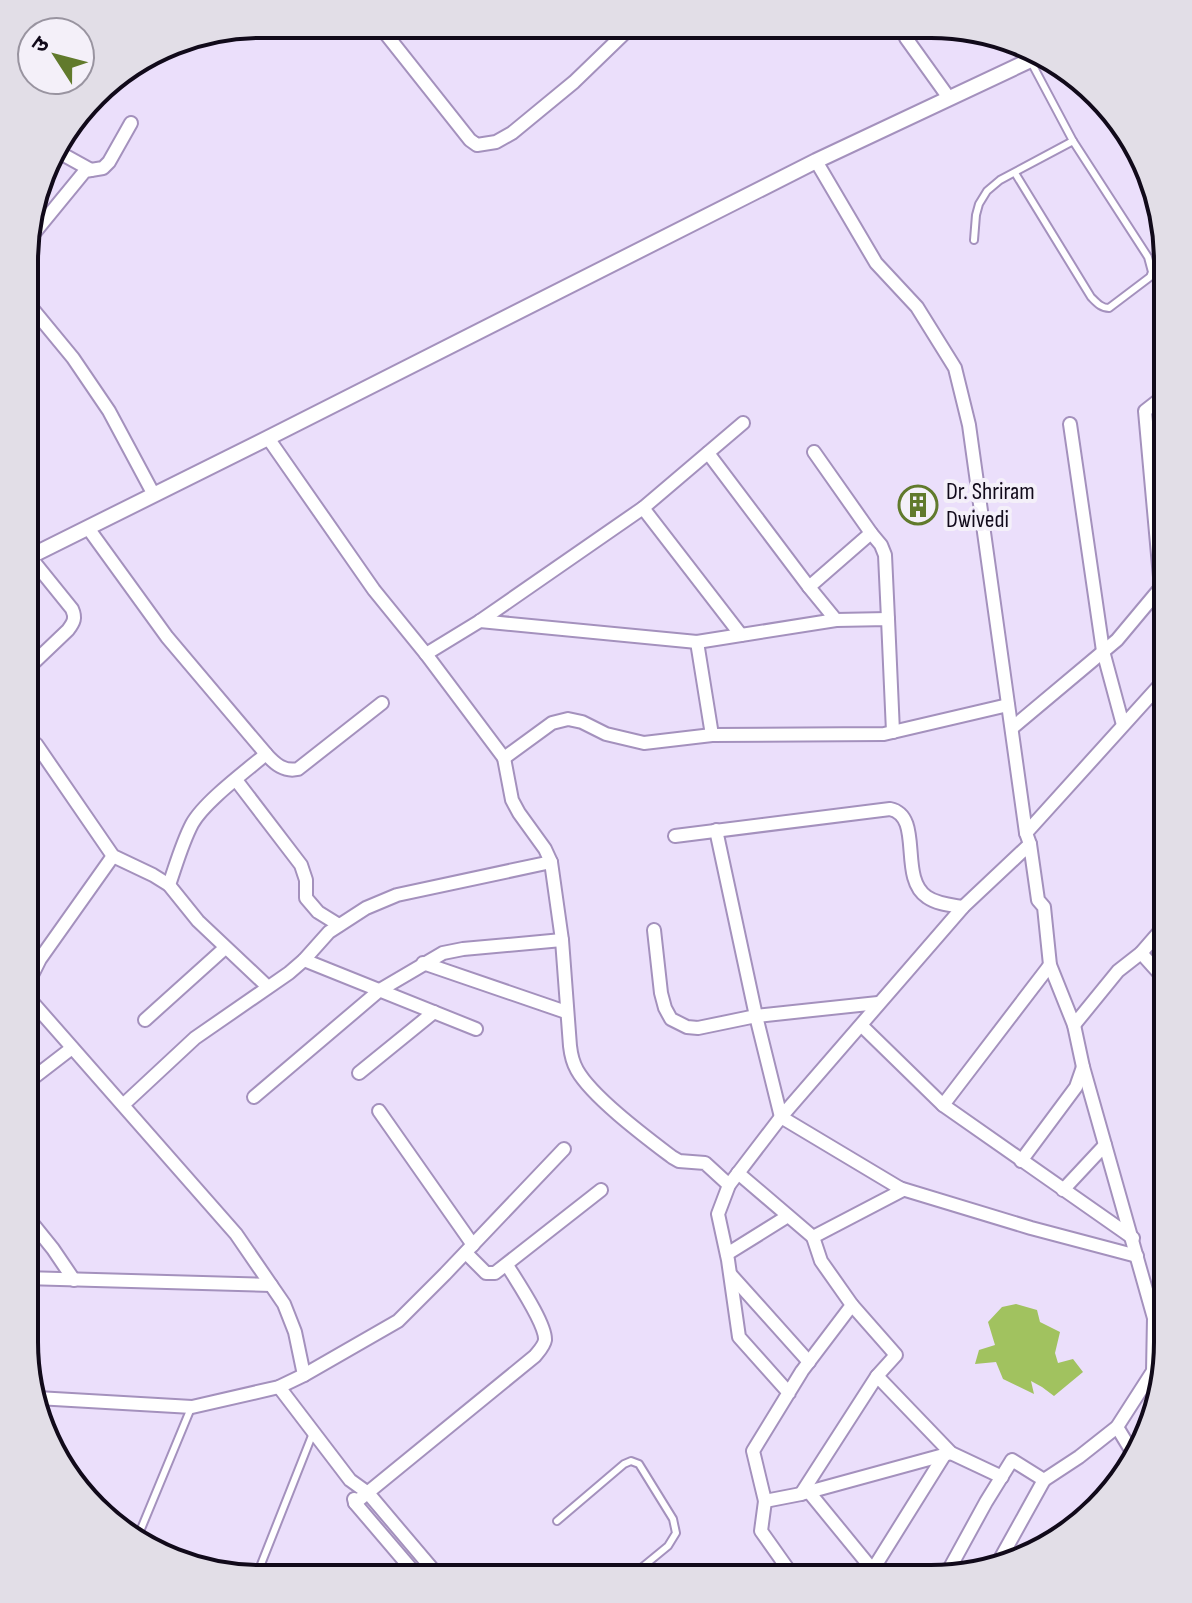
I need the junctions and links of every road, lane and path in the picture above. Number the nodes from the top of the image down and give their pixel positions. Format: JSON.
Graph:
{"nodes":[{"id":1,"x":389,"y":38,"type":"edge"},
{"id":2,"x":620,"y":38,"type":"edge"},
{"id":3,"x":906,"y":38,"type":"edge"},
{"id":4,"x":1027,"y":61,"type":"edge"},
{"id":5,"x":1036,"y":65,"type":"edge"},
{"id":6,"x":949,"y":98,"type":"junction"},
{"id":7,"x":131,"y":123,"type":"dead end"},
{"id":8,"x":1073,"y":141,"type":"junction"},
{"id":9,"x":65,"y":156,"type":"edge"},
{"id":10,"x":816,"y":161,"type":"junction"},
{"id":11,"x":91,"y":170,"type":"junction"},
{"id":12,"x":1015,"y":173,"type":"junction"},
{"id":13,"x":42,"y":223,"type":"edge"},
{"id":14,"x":974,"y":240,"type":"dead end"},
{"id":15,"x":38,"y":316,"type":"edge"},
{"id":16,"x":1154,"y":404,"type":"edge"},
{"id":17,"x":743,"y":423,"type":"dead end"},
{"id":18,"x":1070,"y":424,"type":"dead end"},
{"id":19,"x":268,"y":438,"type":"junction"},
{"id":20,"x":814,"y":452,"type":"dead end"},
{"id":21,"x":708,"y":453,"type":"junction"},
{"id":22,"x":1154,"y":493,"type":"edge"},
{"id":23,"x":154,"y":495,"type":"junction"},
{"id":24,"x":643,"y":508,"type":"junction"},
{"id":25,"x":88,"y":528,"type":"junction"},
{"id":26,"x":871,"y":533,"type":"junction"},
{"id":27,"x":38,"y":553,"type":"edge"},
{"id":28,"x":38,"y":570,"type":"edge"},
{"id":29,"x":809,"y":587,"type":"junction"},
{"id":30,"x":1154,"y":596,"type":"edge"},
{"id":31,"x":888,"y":619,"type":"junction"},
{"id":32,"x":836,"y":620,"type":"junction"},
{"id":33,"x":480,"y":621,"type":"junction"},
{"id":34,"x":741,"y":635,"type":"junction"},
{"id":35,"x":697,"y":642,"type":"junction"},
{"id":36,"x":1103,"y":651,"type":"junction"},
{"id":37,"x":426,"y":654,"type":"junction"},
{"id":38,"x":38,"y":659,"type":"edge"},
{"id":39,"x":1154,"y":691,"type":"edge"},
{"id":40,"x":382,"y":703,"type":"dead end"},
{"id":41,"x":1008,"y":705,"type":"junction"},
{"id":42,"x":1123,"y":725,"type":"junction"},
{"id":43,"x":1012,"y":728,"type":"junction"},
{"id":44,"x":893,"y":732,"type":"junction"},
{"id":45,"x":712,"y":735,"type":"junction"},
{"id":46,"x":38,"y":747,"type":"edge"},
{"id":47,"x":266,"y":754,"type":"junction"},
{"id":48,"x":504,"y":758,"type":"junction"},
{"id":49,"x":236,"y":780,"type":"junction"},
{"id":50,"x":716,"y":830,"type":"junction"},
{"id":51,"x":675,"y":836,"type":"dead end"},
{"id":52,"x":1028,"y":838,"type":"junction"},
{"id":53,"x":113,"y":856,"type":"junction"},
{"id":54,"x":551,"y":862,"type":"junction"},
{"id":55,"x":169,"y":885,"type":"junction"},
{"id":56,"x":963,"y":907,"type":"junction"},
{"id":57,"x":339,"y":925,"type":"junction"},
{"id":58,"x":654,"y":930,"type":"dead end"},
{"id":59,"x":1154,"y":938,"type":"edge"},
{"id":60,"x":562,"y":940,"type":"junction"},
{"id":61,"x":225,"y":948,"type":"junction"},
{"id":62,"x":1141,"y":953,"type":"junction"},
{"id":63,"x":304,"y":960,"type":"junction"},
{"id":64,"x":38,"y":963,"type":"edge"},
{"id":65,"x":423,"y":963,"type":"junction"},
{"id":66,"x":1050,"y":965,"type":"junction"},
{"id":67,"x":1154,"y":967,"type":"edge"},
{"id":68,"x":268,"y":987,"type":"junction"},
{"id":69,"x":380,"y":990,"type":"junction"},
{"id":70,"x":878,"y":1003,"type":"junction"},
{"id":71,"x":38,"y":1010,"type":"edge"},
{"id":72,"x":434,"y":1012,"type":"junction"},
{"id":73,"x":566,"y":1012,"type":"junction"},
{"id":74,"x":756,"y":1016,"type":"junction"},
{"id":75,"x":145,"y":1020,"type":"dead end"},
{"id":76,"x":1074,"y":1025,"type":"junction"},
{"id":77,"x":862,"y":1026,"type":"junction"},
{"id":78,"x":476,"y":1029,"type":"dead end"},
{"id":79,"x":72,"y":1048,"type":"junction"},
{"id":80,"x":1083,"y":1067,"type":"junction"},
{"id":81,"x":359,"y":1073,"type":"dead end"},
{"id":82,"x":38,"y":1074,"type":"edge"},
{"id":83,"x":254,"y":1097,"type":"dead end"},
{"id":84,"x":123,"y":1105,"type":"junction"},
{"id":85,"x":943,"y":1105,"type":"junction"},
{"id":86,"x":379,"y":1111,"type":"dead end"},
{"id":87,"x":781,"y":1117,"type":"junction"},
{"id":88,"x":1105,"y":1145,"type":"junction"},
{"id":89,"x":564,"y":1149,"type":"dead end"},
{"id":90,"x":1021,"y":1161,"type":"junction"},
{"id":91,"x":738,"y":1173,"type":"junction"},
{"id":92,"x":729,"y":1185,"type":"junction"},
{"id":93,"x":899,"y":1188,"type":"junction"},
{"id":94,"x":601,"y":1190,"type":"dead end"},
{"id":95,"x":1063,"y":1190,"type":"junction"},
{"id":96,"x":788,"y":1216,"type":"junction"},
{"id":97,"x":38,"y":1230,"type":"edge"},
{"id":98,"x":813,"y":1237,"type":"junction"},
{"id":99,"x":1133,"y":1238,"type":"junction"},
{"id":100,"x":470,"y":1249,"type":"junction"},
{"id":101,"x":727,"y":1254,"type":"junction"},
{"id":102,"x":1137,"y":1256,"type":"junction"},
{"id":103,"x":507,"y":1265,"type":"junction"},
{"id":104,"x":730,"y":1274,"type":"junction"},
{"id":105,"x":38,"y":1279,"type":"edge"},
{"id":106,"x":74,"y":1280,"type":"junction"},
{"id":107,"x":271,"y":1285,"type":"junction"},
{"id":108,"x":852,"y":1305,"type":"junction"},
{"id":109,"x":1154,"y":1318,"type":"joint"},
{"id":110,"x":809,"y":1362,"type":"junction"},
{"id":111,"x":1153,"y":1362,"type":"edge"},
{"id":112,"x":304,"y":1375,"type":"junction"},
{"id":113,"x":877,"y":1376,"type":"junction"},
{"id":114,"x":1150,"y":1386,"type":"edge"},
{"id":115,"x":279,"y":1387,"type":"junction"},
{"id":116,"x":789,"y":1393,"type":"junction"},
{"id":117,"x":46,"y":1399,"type":"edge"},
{"id":118,"x":192,"y":1407,"type":"junction"},
{"id":119,"x":1117,"y":1427,"type":"junction"},
{"id":120,"x":313,"y":1433,"type":"junction"},
{"id":121,"x":1128,"y":1446,"type":"edge"},
{"id":122,"x":948,"y":1454,"type":"junction"},
{"id":123,"x":1002,"y":1477,"type":"junction"},
{"id":124,"x":350,"y":1480,"type":"junction"},
{"id":125,"x":1044,"y":1480,"type":"junction"},
{"id":126,"x":368,"y":1493,"type":"junction"},
{"id":127,"x":805,"y":1493,"type":"junction"},
{"id":128,"x":765,"y":1501,"type":"junction"},
{"id":129,"x":355,"y":1503,"type":"junction"},
{"id":130,"x":557,"y":1521,"type":"dead end"},
{"id":131,"x":141,"y":1529,"type":"edge"},
{"id":132,"x":1004,"y":1553,"type":"edge"},
{"id":133,"x":952,"y":1564,"type":"edge"},
{"id":134,"x":261,"y":1565,"type":"edge"},
{"id":135,"x":408,"y":1565,"type":"edge"},
{"id":136,"x":429,"y":1565,"type":"edge"},
{"id":137,"x":645,"y":1565,"type":"edge"},
{"id":138,"x":785,"y":1565,"type":"edge"},
{"id":139,"x":863,"y":1565,"type":"edge"},
{"id":140,"x":876,"y":1565,"type":"edge"}],
"edges":[{"from":1,"to":2,"type":"street"},
{"from":3,"to":6,"type":"street"},
{"from":4,"to":6,"type":"street"},
{"from":5,"to":8,"type":"lane"},
{"from":6,"to":10,"type":"street"},
{"from":7,"to":11,"type":"street"},
{"from":8,"to":12,"type":"lane"},
{"from":8,"to":12,"type":"lane"},
{"from":9,"to":11,"type":"street"},
{"from":10,"to":19,"type":"street"},
{"from":10,"to":41,"type":"street"},
{"from":11,"to":13,"type":"street"},
{"from":12,"to":14,"type":"lane"},
{"from":15,"to":23,"type":"street"},
{"from":16,"to":22,"type":"street"},
{"from":17,"to":21,"type":"street"},
{"from":18,"to":36,"type":"street"},
{"from":19,"to":23,"type":"street"},
{"from":19,"to":37,"type":"street"},
{"from":20,"to":26,"type":"street"},
{"from":21,"to":24,"type":"street"},
{"from":21,"to":29,"type":"street"},
{"from":23,"to":25,"type":"street"},
{"from":24,"to":33,"type":"street"},
{"from":24,"to":34,"type":"street"},
{"from":25,"to":27,"type":"street"},
{"from":25,"to":47,"type":"street"},
{"from":26,"to":29,"type":"street"},
{"from":26,"to":31,"type":"street"},
{"from":28,"to":38,"type":"street"},
{"from":29,"to":32,"type":"street"},
{"from":30,"to":36,"type":"street"},
{"from":31,"to":32,"type":"street"},
{"from":31,"to":44,"type":"street"},
{"from":32,"to":34,"type":"street"},
{"from":33,"to":35,"type":"street"},
{"from":33,"to":37,"type":"street"},
{"from":34,"to":35,"type":"street"},
{"from":35,"to":45,"type":"street"},
{"from":36,"to":42,"type":"street"},
{"from":36,"to":43,"type":"street"},
{"from":37,"to":48,"type":"street"},
{"from":39,"to":42,"type":"street"},
{"from":40,"to":47,"type":"street"},
{"from":41,"to":43,"type":"street"},
{"from":41,"to":44,"type":"street"},
{"from":42,"to":52,"type":"street"},
{"from":43,"to":52,"type":"street"},
{"from":44,"to":45,"type":"street"},
{"from":45,"to":48,"type":"street"},
{"from":46,"to":53,"type":"street"},
{"from":47,"to":49,"type":"street"},
{"from":48,"to":54,"type":"street"},
{"from":49,"to":55,"type":"street"},
{"from":49,"to":57,"type":"street"},
{"from":50,"to":51,"type":"street"},
{"from":50,"to":56,"type":"street"},
{"from":50,"to":74,"type":"street"},
{"from":52,"to":56,"type":"street"},
{"from":52,"to":66,"type":"street"},
{"from":53,"to":55,"type":"street"},
{"from":53,"to":64,"type":"street"},
{"from":54,"to":57,"type":"street"},
{"from":54,"to":60,"type":"street"},
{"from":55,"to":61,"type":"street"},
{"from":56,"to":70,"type":"street"},
{"from":57,"to":63,"type":"street"},
{"from":58,"to":74,"type":"street"},
{"from":59,"to":62,"type":"street"},
{"from":60,"to":65,"type":"street"},
{"from":60,"to":73,"type":"street"},
{"from":61,"to":68,"type":"street"},
{"from":61,"to":75,"type":"street"},
{"from":62,"to":67,"type":"street"},
{"from":62,"to":76,"type":"street"},
{"from":63,"to":68,"type":"street"},
{"from":63,"to":69,"type":"street"},
{"from":65,"to":69,"type":"street"},
{"from":65,"to":73,"type":"street"},
{"from":66,"to":76,"type":"street"},
{"from":66,"to":85,"type":"street"},
{"from":68,"to":84,"type":"street"},
{"from":69,"to":72,"type":"street"},
{"from":69,"to":83,"type":"street"},
{"from":70,"to":74,"type":"street"},
{"from":70,"to":77,"type":"street"},
{"from":71,"to":79,"type":"street"},
{"from":72,"to":78,"type":"street"},
{"from":72,"to":81,"type":"street"},
{"from":73,"to":92,"type":"street"},
{"from":74,"to":87,"type":"street"},
{"from":76,"to":80,"type":"street"},
{"from":77,"to":85,"type":"street"},
{"from":77,"to":87,"type":"street"},
{"from":79,"to":82,"type":"street"},
{"from":79,"to":84,"type":"street"},
{"from":80,"to":88,"type":"street"},
{"from":80,"to":90,"type":"street"},
{"from":84,"to":107,"type":"street"},
{"from":85,"to":90,"type":"street"},
{"from":86,"to":100,"type":"street"},
{"from":87,"to":91,"type":"street"},
{"from":87,"to":93,"type":"street"},
{"from":88,"to":95,"type":"street"},
{"from":88,"to":99,"type":"street"},
{"from":89,"to":100,"type":"street"},
{"from":90,"to":95,"type":"street"},
{"from":91,"to":92,"type":"street"},
{"from":91,"to":96,"type":"street"},
{"from":92,"to":101,"type":"street"},
{"from":93,"to":98,"type":"street"},
{"from":93,"to":102,"type":"street"},
{"from":94,"to":103,"type":"street"},
{"from":95,"to":99,"type":"street"},
{"from":96,"to":98,"type":"street"},
{"from":96,"to":101,"type":"street"},
{"from":97,"to":106,"type":"street"},
{"from":98,"to":108,"type":"street"},
{"from":99,"to":102,"type":"street"},
{"from":100,"to":103,"type":"street"},
{"from":100,"to":112,"type":"street"},
{"from":101,"to":104,"type":"street"},
{"from":102,"to":109,"type":"street"},
{"from":103,"to":126,"type":"street"},
{"from":104,"to":110,"type":"street"},
{"from":104,"to":116,"type":"street"},
{"from":105,"to":106,"type":"street"},
{"from":106,"to":107,"type":"street"},
{"from":107,"to":112,"type":"street"},
{"from":108,"to":110,"type":"street"},
{"from":108,"to":113,"type":"street"},
{"from":109,"to":111,"type":"street"},
{"from":110,"to":116,"type":"street"},
{"from":112,"to":115,"type":"street"},
{"from":113,"to":122,"type":"street"},
{"from":113,"to":127,"type":"street"},
{"from":114,"to":119,"type":"street"},
{"from":115,"to":118,"type":"street"},
{"from":115,"to":120,"type":"street"},
{"from":116,"to":128,"type":"street"},
{"from":117,"to":118,"type":"street"},
{"from":118,"to":131,"type":"lane"},
{"from":119,"to":121,"type":"street"},
{"from":119,"to":125,"type":"street"},
{"from":120,"to":124,"type":"street"},
{"from":120,"to":134,"type":"lane"},
{"from":122,"to":123,"type":"street"},
{"from":122,"to":127,"type":"street"},
{"from":122,"to":140,"type":"street"},
{"from":123,"to":125,"type":"street"},
{"from":123,"to":133,"type":"street"},
{"from":124,"to":126,"type":"street"},
{"from":124,"to":129,"type":"street"},
{"from":125,"to":132,"type":"street"},
{"from":126,"to":129,"type":"street"},
{"from":126,"to":136,"type":"street"},
{"from":127,"to":128,"type":"street"},
{"from":127,"to":139,"type":"street"},
{"from":128,"to":138,"type":"street"},
{"from":129,"to":135,"type":"street"},
{"from":130,"to":137,"type":"lane"}]}
